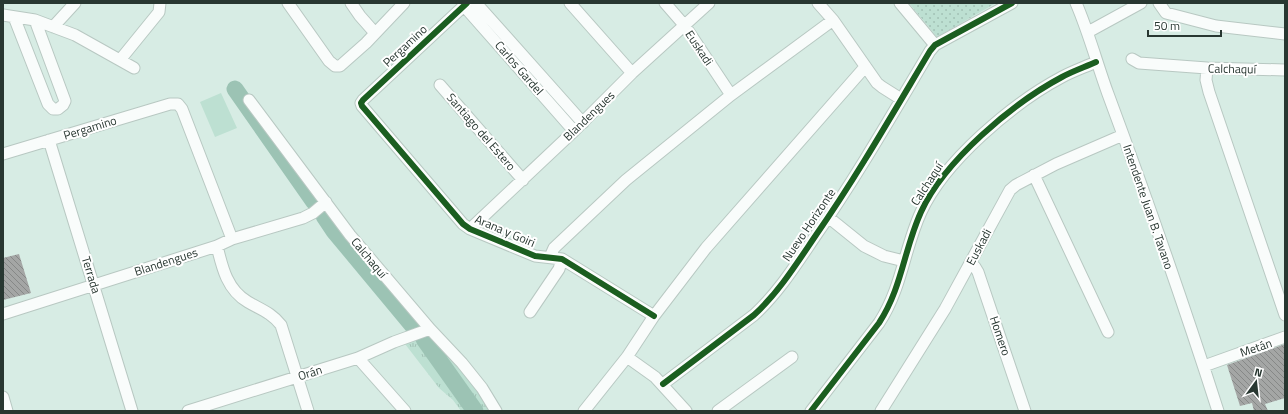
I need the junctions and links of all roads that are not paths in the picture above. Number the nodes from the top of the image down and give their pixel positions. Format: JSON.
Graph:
{"nodes":[{"id":1,"x":75,"y":3,"type":"edge"},
{"id":2,"x":160,"y":3,"type":"edge"},
{"id":3,"x":288,"y":3,"type":"edge"},
{"id":4,"x":351,"y":3,"type":"edge"},
{"id":5,"x":404,"y":3,"type":"edge"},
{"id":6,"x":476,"y":3,"type":"edge"},
{"id":7,"x":570,"y":3,"type":"edge"},
{"id":8,"x":665,"y":3,"type":"edge"},
{"id":9,"x":709,"y":3,"type":"edge"},
{"id":10,"x":818,"y":3,"type":"edge"},
{"id":11,"x":900,"y":3,"type":"edge"},
{"id":12,"x":1012,"y":3,"type":"edge"},
{"id":13,"x":1076,"y":3,"type":"edge"},
{"id":14,"x":1140,"y":3,"type":"edge"},
{"id":15,"x":1160,"y":3,"type":"edge"},
{"id":16,"x":466,"y":4,"type":"edge"},
{"id":17,"x":9,"y":16,"type":"edge"},
{"id":18,"x":34,"y":20,"type":"junction"},
{"id":19,"x":833,"y":20,"type":"junction"},
{"id":20,"x":685,"y":26,"type":"junction"},
{"id":21,"x":53,"y":27,"type":"junction"},
{"id":22,"x":1088,"y":32,"type":"junction"},
{"id":23,"x":375,"y":33,"type":"junction"},
{"id":24,"x":1285,"y":34,"type":"edge"},
{"id":25,"x":935,"y":45,"type":"junction"},
{"id":26,"x":1132,"y":59,"type":"dead end"},
{"id":27,"x":120,"y":60,"type":"junction"},
{"id":28,"x":1096,"y":62,"type":"junction"},
{"id":29,"x":865,"y":66,"type":"junction"},
{"id":30,"x":134,"y":68,"type":"dead end"},
{"id":31,"x":1207,"y":68,"type":"junction"},
{"id":32,"x":1285,"y":70,"type":"edge"},
{"id":33,"x":632,"y":73,"type":"junction"},
{"id":34,"x":440,"y":85,"type":"dead end"},
{"id":35,"x":731,"y":95,"type":"junction"},
{"id":36,"x":901,"y":99,"type":"junction"},
{"id":37,"x":249,"y":100,"type":"dead end"},
{"id":38,"x":362,"y":106,"type":"joint"},
{"id":39,"x":579,"y":127,"type":"junction"},
{"id":40,"x":1123,"y":135,"type":"junction"},
{"id":41,"x":49,"y":140,"type":"junction"},
{"id":42,"x":3,"y":154,"type":"edge"},
{"id":43,"x":1034,"y":175,"type":"junction"},
{"id":44,"x":523,"y":180,"type":"junction"},
{"id":45,"x":326,"y":202,"type":"junction"},
{"id":46,"x":828,"y":217,"type":"junction"},
{"id":47,"x":470,"y":229,"type":"junction"},
{"id":48,"x":232,"y":239,"type":"junction"},
{"id":49,"x":217,"y":246,"type":"junction"},
{"id":50,"x":550,"y":257,"type":"junction"},
{"id":51,"x":562,"y":259,"type":"junction"},
{"id":52,"x":904,"y":261,"type":"junction"},
{"id":53,"x":970,"y":264,"type":"junction"},
{"id":54,"x":94,"y":285,"type":"junction"},
{"id":55,"x":530,"y":312,"type":"dead end"},
{"id":56,"x":3,"y":314,"type":"edge"},
{"id":57,"x":1285,"y":315,"type":"edge"},
{"id":58,"x":654,"y":316,"type":"junction"},
{"id":59,"x":430,"y":329,"type":"junction"},
{"id":60,"x":1108,"y":332,"type":"dead end"},
{"id":61,"x":1285,"y":337,"type":"edge"},
{"id":62,"x":627,"y":357,"type":"junction"},
{"id":63,"x":792,"y":357,"type":"dead end"},
{"id":64,"x":358,"y":358,"type":"junction"},
{"id":65,"x":1204,"y":366,"type":"junction"},
{"id":66,"x":298,"y":376,"type":"junction"},
{"id":67,"x":663,"y":384,"type":"junction"},
{"id":68,"x":3,"y":397,"type":"edge"},
{"id":69,"x":7,"y":411,"type":"edge"},
{"id":70,"x":132,"y":411,"type":"edge"},
{"id":71,"x":188,"y":411,"type":"edge"},
{"id":72,"x":308,"y":411,"type":"edge"},
{"id":73,"x":405,"y":411,"type":"edge"},
{"id":74,"x":496,"y":411,"type":"edge"},
{"id":75,"x":584,"y":411,"type":"edge"},
{"id":76,"x":686,"y":411,"type":"edge"},
{"id":77,"x":718,"y":411,"type":"edge"},
{"id":78,"x":811,"y":411,"type":"edge"},
{"id":79,"x":881,"y":411,"type":"edge"},
{"id":80,"x":1025,"y":411,"type":"edge"},
{"id":81,"x":1218,"y":411,"type":"edge"}],
"edges":[{"from":1,"to":21,"type":"street"},
{"from":2,"to":27,"type":"street"},
{"from":3,"to":23,"type":"street"},
{"from":4,"to":23,"type":"street"},
{"from":5,"to":23,"type":"street"},
{"from":6,"to":39,"type":"street","name":"Carlos Gardel"},
{"from":7,"to":33,"type":"street"},
{"from":8,"to":20,"type":"street","name":"Euskadi"},
{"from":9,"to":20,"type":"street","name":"Blandengues"},
{"from":10,"to":19,"type":"street"},
{"from":11,"to":25,"type":"street"},
{"from":12,"to":25,"type":"street"},
{"from":13,"to":22,"type":"street","name":"Intendente Juan B. Tavano"},
{"from":14,"to":22,"type":"street"},
{"from":15,"to":24,"type":"street"},
{"from":16,"to":38,"type":"street","name":"Pergamino"},
{"from":16,"to":39,"type":"street","name":"Carlos Gardel"},
{"from":17,"to":18,"type":"street"},
{"from":17,"to":18,"type":"street"},
{"from":18,"to":21,"type":"street"},
{"from":19,"to":29,"type":"street"},
{"from":19,"to":35,"type":"street"},
{"from":20,"to":33,"type":"street","name":"Blandengues"},
{"from":20,"to":35,"type":"street","name":"Euskadi"},
{"from":21,"to":27,"type":"street"},
{"from":22,"to":28,"type":"street","name":"Intendente Juan B. Tavano"},
{"from":25,"to":36,"type":"street","name":"Nuevo Horizonte"},
{"from":26,"to":31,"type":"street","name":"Calchaquí"},
{"from":27,"to":30,"type":"street"},
{"from":28,"to":40,"type":"street","name":"Intendente Juan B. Tavano"},
{"from":28,"to":52,"type":"street","name":"Calchaquí"},
{"from":29,"to":36,"type":"street"},
{"from":29,"to":58,"type":"street"},
{"from":31,"to":32,"type":"street","name":"Calchaquí"},
{"from":31,"to":57,"type":"street"},
{"from":33,"to":39,"type":"street","name":"Blandengues"},
{"from":34,"to":44,"type":"street","name":"Santiago del Estero"},
{"from":35,"to":50,"type":"street"},
{"from":36,"to":46,"type":"street","name":"Nuevo Horizonte"},
{"from":37,"to":45,"type":"street","name":"Calchaquí"},
{"from":38,"to":47,"type":"street","name":"Arana y Goiri"},
{"from":39,"to":44,"type":"street","name":"Blandengues"},
{"from":40,"to":43,"type":"street","name":"Euskadi"},
{"from":40,"to":65,"type":"street","name":"Intendente Juan B. Tavano"},
{"from":41,"to":42,"type":"street","name":"Pergamino"},
{"from":41,"to":48,"type":"street","name":"Pergamino"},
{"from":41,"to":54,"type":"street","name":"Terrada"},
{"from":43,"to":53,"type":"street","name":"Euskadi"},
{"from":43,"to":60,"type":"street"},
{"from":44,"to":47,"type":"street","name":"Blandengues"},
{"from":45,"to":48,"type":"street","name":"Blandengues"},
{"from":45,"to":59,"type":"street","name":"Calchaquí"},
{"from":46,"to":52,"type":"street"},
{"from":46,"to":67,"type":"street","name":"Nuevo Horizonte"},
{"from":47,"to":50,"type":"street","name":"Arana y Goiri"},
{"from":48,"to":49,"type":"street","name":"Blandengues"},
{"from":49,"to":54,"type":"street","name":"Blandengues"},
{"from":49,"to":66,"type":"street"},
{"from":50,"to":51,"type":"street","name":"Arana y Goiri"},
{"from":51,"to":55,"type":"street"},
{"from":51,"to":58,"type":"street","name":"Arana y Goiri"},
{"from":52,"to":78,"type":"street","name":"Calchaquí"},
{"from":53,"to":79,"type":"street","name":"Euskadi"},
{"from":53,"to":80,"type":"street","name":"Homero"},
{"from":54,"to":56,"type":"street","name":"Blandengues"},
{"from":54,"to":70,"type":"street","name":"Terrada"},
{"from":58,"to":62,"type":"street"},
{"from":59,"to":64,"type":"street","name":"Orán"},
{"from":59,"to":74,"type":"street","name":"Calchaquí"},
{"from":61,"to":65,"type":"street","name":"Metán"},
{"from":62,"to":67,"type":"street"},
{"from":62,"to":75,"type":"street"},
{"from":63,"to":77,"type":"street"},
{"from":64,"to":66,"type":"street","name":"Orán"},
{"from":64,"to":73,"type":"street"},
{"from":65,"to":81,"type":"street","name":"Intendente Juan B. Tavano"},
{"from":66,"to":71,"type":"street","name":"Orán"},
{"from":66,"to":72,"type":"street"},
{"from":67,"to":76,"type":"street"},
{"from":68,"to":69,"type":"street"}]}
